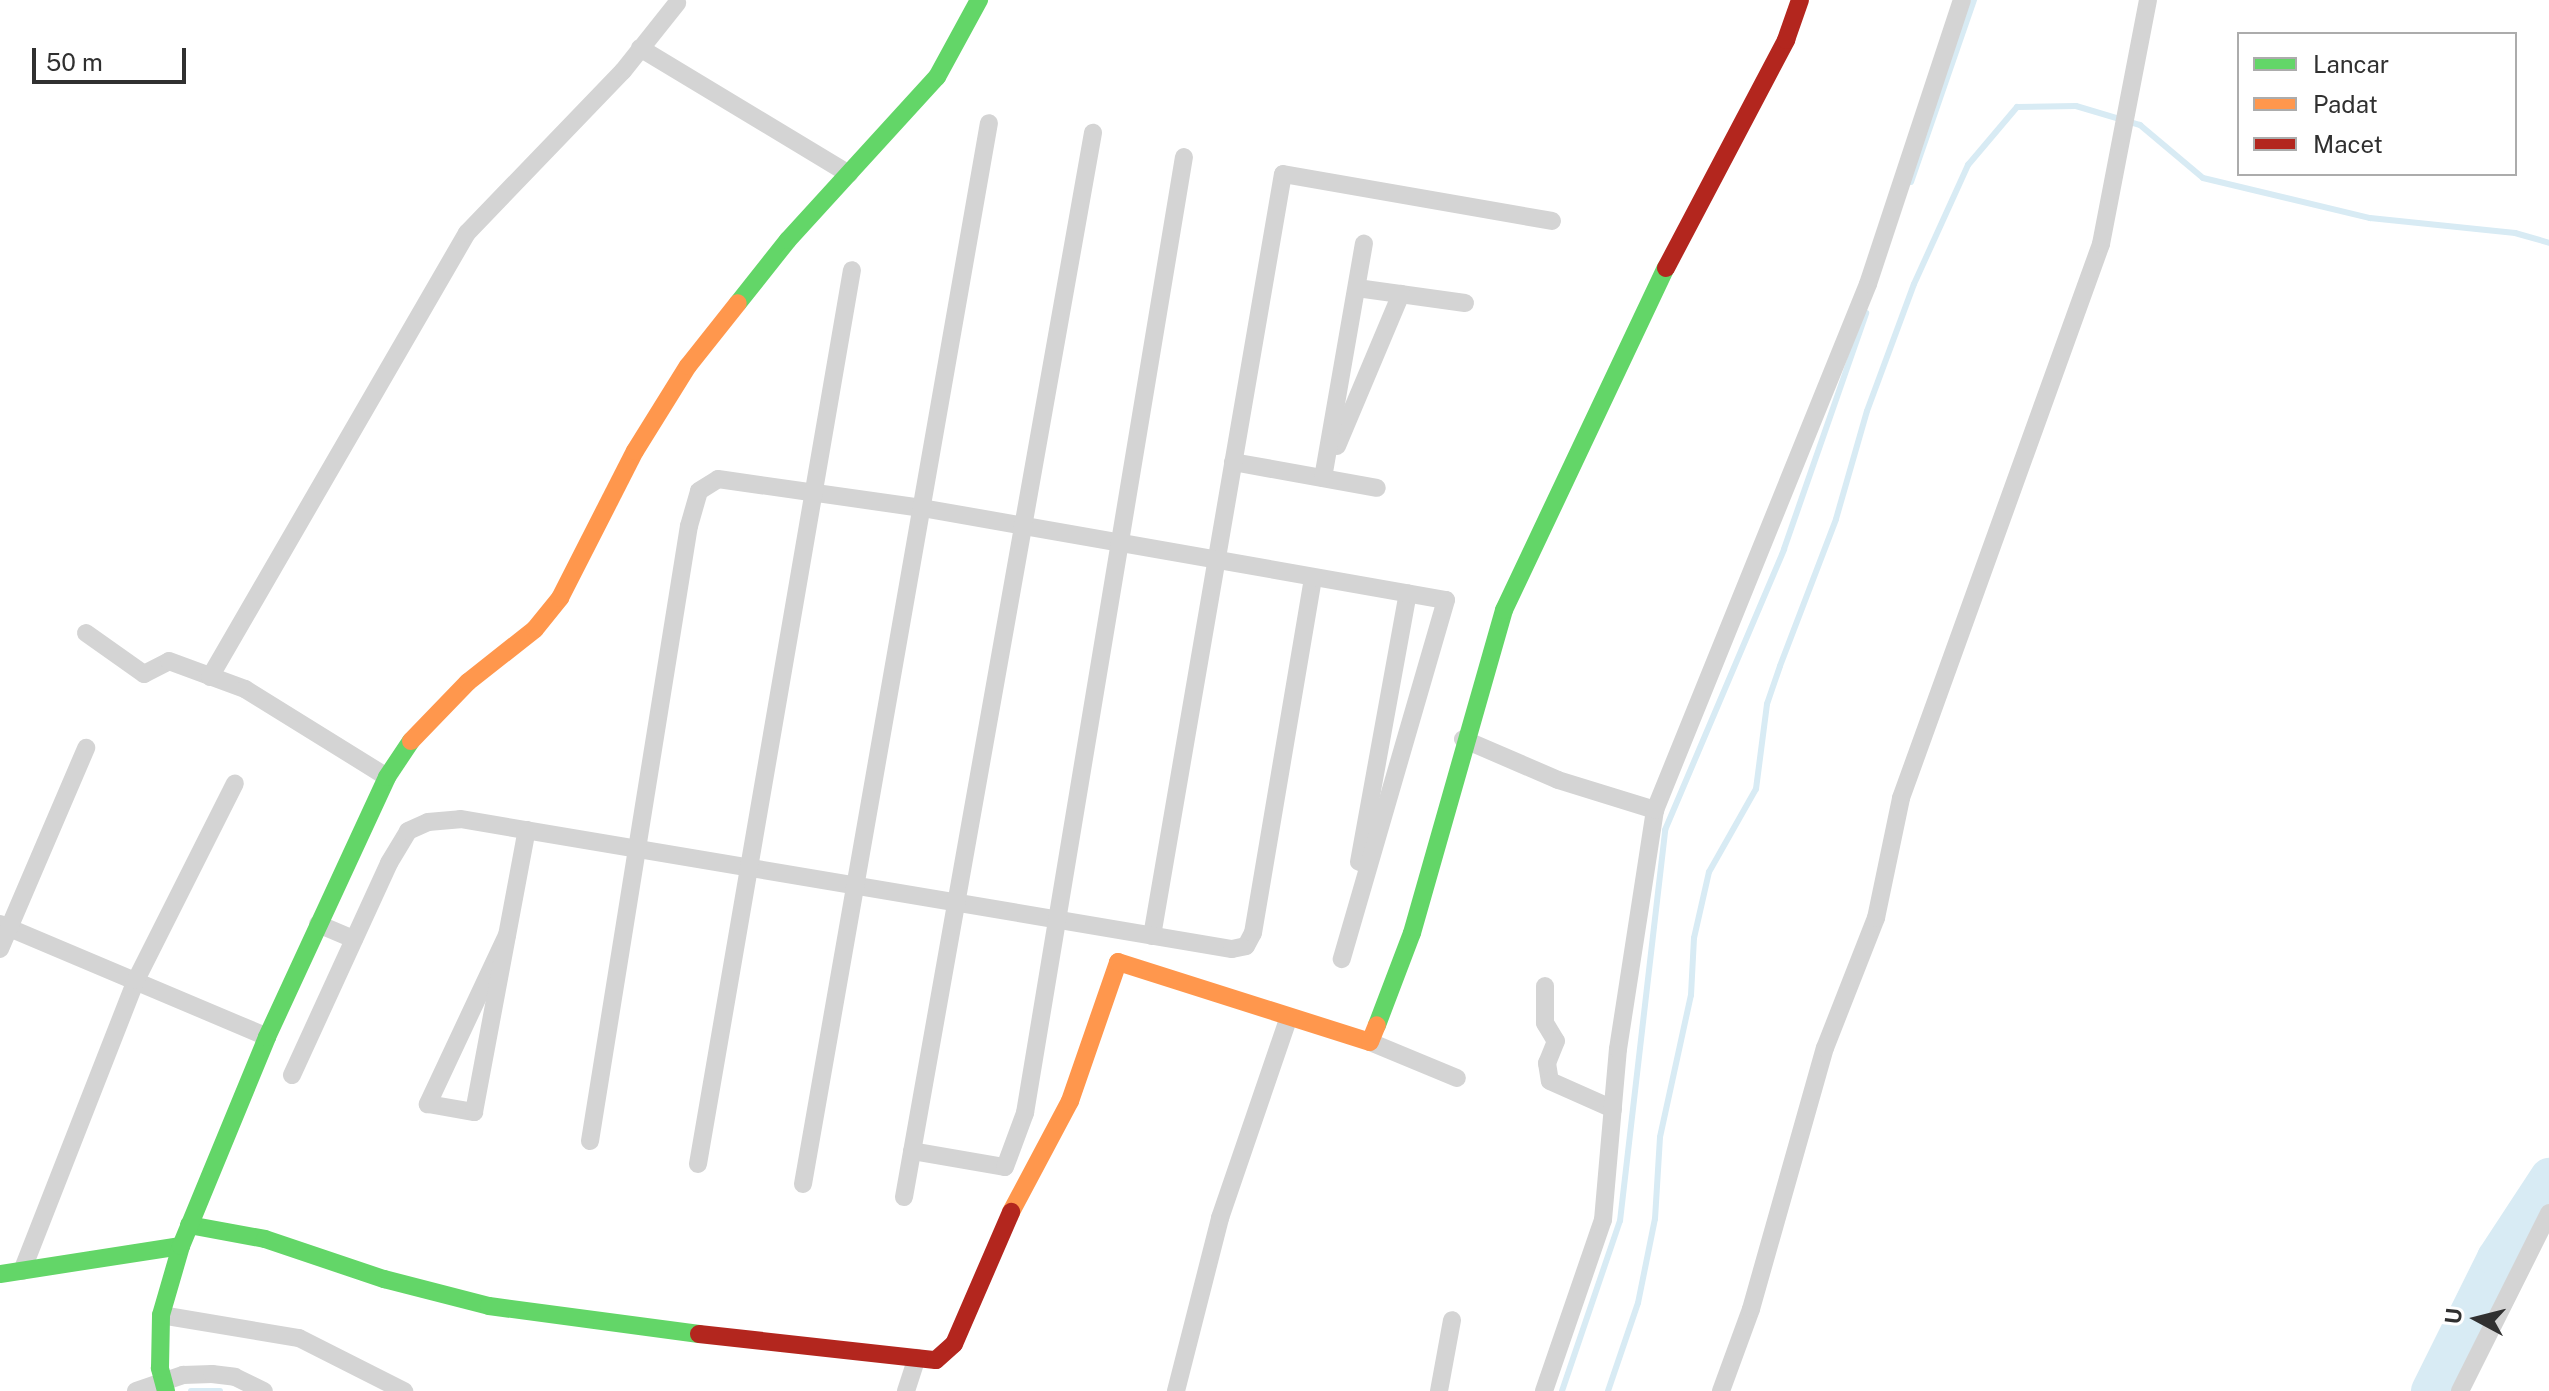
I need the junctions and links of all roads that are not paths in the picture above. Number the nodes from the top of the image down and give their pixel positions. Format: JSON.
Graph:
{"nodes":[{"id":1,"x":979,"y":0,"type":"edge"},
{"id":2,"x":1800,"y":0,"type":"edge"},
{"id":3,"x":1962,"y":0,"type":"edge"},
{"id":4,"x":2148,"y":0,"type":"edge"},
{"id":5,"x":677,"y":3,"type":"dead end"},
{"id":6,"x":640,"y":48,"type":"junction"},
{"id":7,"x":989,"y":123,"type":"dead end"},
{"id":8,"x":1093,"y":133,"type":"dead end"},
{"id":9,"x":1184,"y":157,"type":"dead end"},
{"id":10,"x":849,"y":174,"type":"junction"},
{"id":11,"x":1552,"y":221,"type":"dead end"},
{"id":12,"x":1364,"y":244,"type":"dead end"},
{"id":13,"x":852,"y":270,"type":"dead end"},
{"id":14,"x":1357,"y":288,"type":"junction"},
{"id":15,"x":1401,"y":294,"type":"junction"},
{"id":16,"x":1465,"y":303,"type":"dead end"},
{"id":17,"x":1233,"y":462,"type":"junction"},
{"id":18,"x":1323,"y":478,"type":"junction"},
{"id":19,"x":1377,"y":488,"type":"dead end"},
{"id":20,"x":812,"y":491,"type":"junction"},
{"id":21,"x":922,"y":508,"type":"junction"},
{"id":22,"x":1023,"y":526,"type":"junction"},
{"id":23,"x":1119,"y":543,"type":"junction"},
{"id":24,"x":1216,"y":560,"type":"junction"},
{"id":25,"x":1313,"y":577,"type":"junction"},
{"id":26,"x":1408,"y":593,"type":"junction"},
{"id":27,"x":86,"y":633,"type":"dead end"},
{"id":28,"x":210,"y":677,"type":"junction"},
{"id":29,"x":1463,"y":739,"type":"junction"},
{"id":30,"x":86,"y":748,"type":"dead end"},
{"id":31,"x":387,"y":777,"type":"junction"},
{"id":32,"x":235,"y":783,"type":"dead end"},
{"id":33,"x":1655,"y":810,"type":"junction"},
{"id":34,"x":527,"y":830,"type":"junction"},
{"id":35,"x":639,"y":849,"type":"junction"},
{"id":36,"x":749,"y":868,"type":"junction"},
{"id":37,"x":855,"y":886,"type":"junction"},
{"id":38,"x":956,"y":903,"type":"junction"},
{"id":39,"x":1057,"y":920,"type":"junction"},
{"id":40,"x":318,"y":924,"type":"junction"},
{"id":41,"x":4,"y":926,"type":"edge"},
{"id":42,"x":507,"y":935,"type":"junction"},
{"id":43,"x":1152,"y":936,"type":"junction"},
{"id":44,"x":354,"y":939,"type":"junction"},
{"id":45,"x":0,"y":949,"type":"edge"},
{"id":46,"x":136,"y":980,"type":"junction"},
{"id":47,"x":1545,"y":986,"type":"dead end"},
{"id":48,"x":1288,"y":1019,"type":"junction"},
{"id":49,"x":267,"y":1037,"type":"junction"},
{"id":50,"x":1370,"y":1042,"type":"junction"},
{"id":51,"x":292,"y":1075,"type":"dead end"},
{"id":52,"x":1457,"y":1078,"type":"dead end"},
{"id":53,"x":1613,"y":1109,"type":"junction"},
{"id":54,"x":590,"y":1141,"type":"dead end"},
{"id":55,"x":912,"y":1151,"type":"junction"},
{"id":56,"x":698,"y":1164,"type":"dead end"},
{"id":57,"x":803,"y":1184,"type":"dead end"},
{"id":58,"x":904,"y":1197,"type":"dead end"},
{"id":59,"x":2549,"y":1213,"type":"edge"},
{"id":60,"x":189,"y":1225,"type":"junction"},
{"id":61,"x":181,"y":1246,"type":"junction"},
{"id":62,"x":22,"y":1271,"type":"junction"},
{"id":63,"x":0,"y":1274,"type":"edge"},
{"id":64,"x":161,"y":1315,"type":"junction"},
{"id":65,"x":1452,"y":1320,"type":"dead end"},
{"id":66,"x":917,"y":1358,"type":"junction"},
{"id":67,"x":164,"y":1387,"type":"edge"},
{"id":68,"x":136,"y":1391,"type":"edge"},
{"id":69,"x":264,"y":1391,"type":"edge"},
{"id":70,"x":404,"y":1391,"type":"edge"},
{"id":71,"x":906,"y":1391,"type":"edge"},
{"id":72,"x":1176,"y":1391,"type":"edge"},
{"id":73,"x":1439,"y":1391,"type":"edge"},
{"id":74,"x":1544,"y":1391,"type":"edge"},
{"id":75,"x":1721,"y":1391,"type":"edge"},
{"id":76,"x":2460,"y":1391,"type":"edge"}],
"edges":[{"from":1,"to":10,"type":"street"},
{"from":2,"to":29,"type":"street"},
{"from":3,"to":33,"type":"street"},
{"from":4,"to":75,"type":"street"},
{"from":5,"to":6,"type":"street"},
{"from":6,"to":10,"type":"street"},
{"from":6,"to":28,"type":"street"},
{"from":7,"to":21,"type":"street"},
{"from":8,"to":22,"type":"street"},
{"from":9,"to":23,"type":"street"},
{"from":10,"to":31,"type":"street"},
{"from":11,"to":17,"type":"street"},
{"from":12,"to":14,"type":"street"},
{"from":13,"to":20,"type":"street"},
{"from":14,"to":15,"type":"street"},
{"from":14,"to":18,"type":"street"},
{"from":15,"to":16,"type":"street"},
{"from":15,"to":18,"type":"street"},
{"from":17,"to":18,"type":"street"},
{"from":17,"to":24,"type":"street"},
{"from":18,"to":19,"type":"street"},
{"from":20,"to":21,"type":"street"},
{"from":20,"to":35,"type":"street"},
{"from":20,"to":36,"type":"street"},
{"from":21,"to":22,"type":"street"},
{"from":21,"to":37,"type":"street"},
{"from":22,"to":23,"type":"street"},
{"from":22,"to":38,"type":"street"},
{"from":23,"to":24,"type":"street"},
{"from":23,"to":39,"type":"street"},
{"from":24,"to":25,"type":"street"},
{"from":24,"to":43,"type":"street"},
{"from":25,"to":26,"type":"street"},
{"from":25,"to":43,"type":"street"},
{"from":26,"to":26,"type":"street"},
{"from":27,"to":28,"type":"street"},
{"from":28,"to":31,"type":"street"},
{"from":29,"to":33,"type":"street"},
{"from":29,"to":50,"type":"street"},
{"from":30,"to":41,"type":"street"},
{"from":31,"to":40,"type":"street"},
{"from":32,"to":46,"type":"street"},
{"from":33,"to":53,"type":"street"},
{"from":34,"to":35,"type":"street"},
{"from":34,"to":42,"type":"street"},
{"from":34,"to":44,"type":"street"},
{"from":35,"to":36,"type":"street"},
{"from":35,"to":54,"type":"street"},
{"from":36,"to":37,"type":"street"},
{"from":36,"to":56,"type":"street"},
{"from":37,"to":38,"type":"street"},
{"from":37,"to":57,"type":"street"},
{"from":38,"to":39,"type":"street"},
{"from":38,"to":55,"type":"street"},
{"from":39,"to":43,"type":"street"},
{"from":39,"to":55,"type":"street"},
{"from":40,"to":44,"type":"street"},
{"from":40,"to":49,"type":"street"},
{"from":41,"to":45,"type":"street"},
{"from":41,"to":46,"type":"street"},
{"from":42,"to":42,"type":"street"},
{"from":44,"to":51,"type":"street"},
{"from":46,"to":49,"type":"street"},
{"from":46,"to":62,"type":"street"},
{"from":47,"to":53,"type":"street"},
{"from":48,"to":50,"type":"street"},
{"from":48,"to":66,"type":"street"},
{"from":48,"to":72,"type":"street"},
{"from":49,"to":60,"type":"street"},
{"from":50,"to":52,"type":"street"},
{"from":53,"to":74,"type":"street"},
{"from":55,"to":58,"type":"street"},
{"from":59,"to":76,"type":"street"},
{"from":60,"to":61,"type":"street"},
{"from":60,"to":66,"type":"street"},
{"from":61,"to":62,"type":"street"},
{"from":61,"to":64,"type":"street"},
{"from":62,"to":63,"type":"street"},
{"from":64,"to":67,"type":"street"},
{"from":64,"to":70,"type":"street"},
{"from":65,"to":73,"type":"street"},
{"from":66,"to":71,"type":"street"},
{"from":67,"to":68,"type":"street"},
{"from":67,"to":69,"type":"street"}]}
